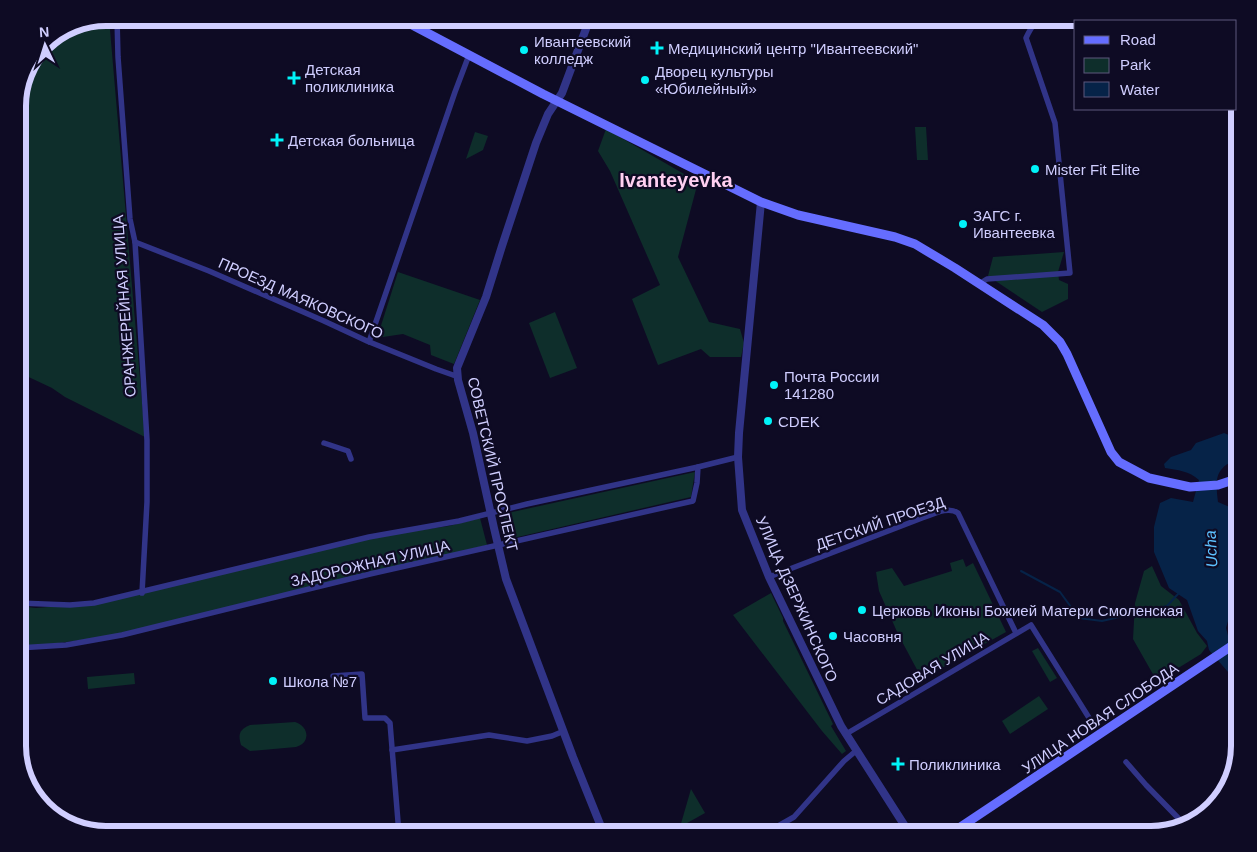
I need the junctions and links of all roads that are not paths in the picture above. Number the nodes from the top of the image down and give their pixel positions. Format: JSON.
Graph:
{"nodes":[{"id":1,"x":117,"y":26,"type":"edge"},
{"id":2,"x":414,"y":26,"type":"edge"},
{"id":3,"x":587,"y":26,"type":"edge"},
{"id":4,"x":1032,"y":26,"type":"edge"},
{"id":5,"x":469,"y":55,"type":"junction"},
{"id":6,"x":557,"y":100,"type":"junction"},
{"id":7,"x":761,"y":202,"type":"junction"},
{"id":8,"x":135,"y":242,"type":"junction"},
{"id":9,"x":979,"y":284,"type":"junction"},
{"id":10,"x":369,"y":342,"type":"junction"},
{"id":11,"x":458,"y":376,"type":"junction"},
{"id":12,"x":324,"y":443,"type":"dead end"},
{"id":13,"x":738,"y":458,"type":"junction"},
{"id":14,"x":351,"y":459,"type":"dead end"},
{"id":15,"x":698,"y":467,"type":"junction"},
{"id":16,"x":1231,"y":481,"type":"edge"},
{"id":17,"x":490,"y":512,"type":"junction"},
{"id":18,"x":498,"y":545,"type":"junction"},
{"id":19,"x":769,"y":577,"type":"junction"},
{"id":20,"x":142,"y":593,"type":"junction"},
{"id":21,"x":26,"y":603,"type":"edge"},
{"id":22,"x":1016,"y":633,"type":"junction"},
{"id":23,"x":1231,"y":647,"type":"edge"},
{"id":24,"x":26,"y":648,"type":"edge"},
{"id":25,"x":333,"y":676,"type":"dead end"},
{"id":26,"x":1091,"y":721,"type":"dead end"},
{"id":27,"x":564,"y":732,"type":"junction"},
{"id":28,"x":846,"y":734,"type":"junction"},
{"id":29,"x":392,"y":750,"type":"junction"},
{"id":30,"x":857,"y":750,"type":"junction"},
{"id":31,"x":1126,"y":762,"type":"dead end"},
{"id":32,"x":1180,"y":820,"type":"edge"},
{"id":33,"x":398,"y":826,"type":"edge"},
{"id":34,"x":601,"y":826,"type":"edge"},
{"id":35,"x":778,"y":826,"type":"edge"},
{"id":36,"x":905,"y":826,"type":"edge"},
{"id":37,"x":962,"y":826,"type":"edge"}],
"edges":[{"from":1,"to":8,"type":"street","name":"ОРАНЖЕРЕЙНАЯ УЛИЦА"},
{"from":2,"to":5,"type":"main road"},
{"from":3,"to":6,"type":"street","name":"СОВЕТСКИЙ ПРОСПЕКТ"},
{"from":4,"to":9,"type":"street"},
{"from":5,"to":6,"type":"main road"},
{"from":5,"to":10,"type":"street"},
{"from":6,"to":7,"type":"main road"},
{"from":6,"to":11,"type":"street","name":"СОВЕТСКИЙ ПРОСПЕКТ"},
{"from":7,"to":9,"type":"main road"},
{"from":7,"to":13,"type":"street","name":"УЛИЦА ДЗЕРЖИНСКОГО"},
{"from":8,"to":10,"type":"street","name":"ПРОЕЗД МАЯКОВСКОГО"},
{"from":8,"to":20,"type":"street","name":"ОРАНЖЕРЕЙНАЯ УЛИЦА"},
{"from":9,"to":16,"type":"main road"},
{"from":10,"to":11,"type":"street","name":"ПРОЕЗД МАЯКОВСКОГО"},
{"from":11,"to":17,"type":"street","name":"СОВЕТСКИЙ ПРОСПЕКТ"},
{"from":12,"to":14,"type":"street"},
{"from":13,"to":15,"type":"street","name":"ЗАДОРОЖНАЯ УЛИЦА"},
{"from":13,"to":19,"type":"street","name":"УЛИЦА ДЗЕРЖИНСКОГО"},
{"from":15,"to":17,"type":"street","name":"ЗАДОРОЖНАЯ УЛИЦА"},
{"from":15,"to":18,"type":"street","name":"ЗАДОРОЖНАЯ УЛИЦА"},
{"from":17,"to":18,"type":"street","name":"СОВЕТСКИЙ ПРОСПЕКТ"},
{"from":17,"to":20,"type":"street","name":"ЗАДОРОЖНАЯ УЛИЦА"},
{"from":18,"to":24,"type":"street","name":"ЗАДОРОЖНАЯ УЛИЦА"},
{"from":18,"to":27,"type":"street","name":"СОВЕТСКИЙ ПРОСПЕКТ"},
{"from":19,"to":22,"type":"street","name":"ДЕТСКИЙ ПРОЕЗД"},
{"from":19,"to":28,"type":"street","name":"УЛИЦА ДЗЕРЖИНСКОГО"},
{"from":20,"to":21,"type":"street","name":"ЗАДОРОЖНАЯ УЛИЦА"},
{"from":22,"to":26,"type":"street","name":"САДОВАЯ УЛИЦА"},
{"from":22,"to":28,"type":"street","name":"САДОВАЯ УЛИЦА"},
{"from":23,"to":37,"type":"main road","name":"УЛИЦА НОВАЯ СЛОБОДА"},
{"from":25,"to":29,"type":"street"},
{"from":27,"to":29,"type":"street"},
{"from":27,"to":34,"type":"street","name":"СОВЕТСКИЙ ПРОСПЕКТ"},
{"from":28,"to":30,"type":"street","name":"УЛИЦА ДЗЕРЖИНСКОГО"},
{"from":29,"to":33,"type":"street"},
{"from":30,"to":35,"type":"street"},
{"from":30,"to":36,"type":"street","name":"УЛИЦА ДЗЕРЖИНСКОГО"},
{"from":31,"to":32,"type":"street"}]}
